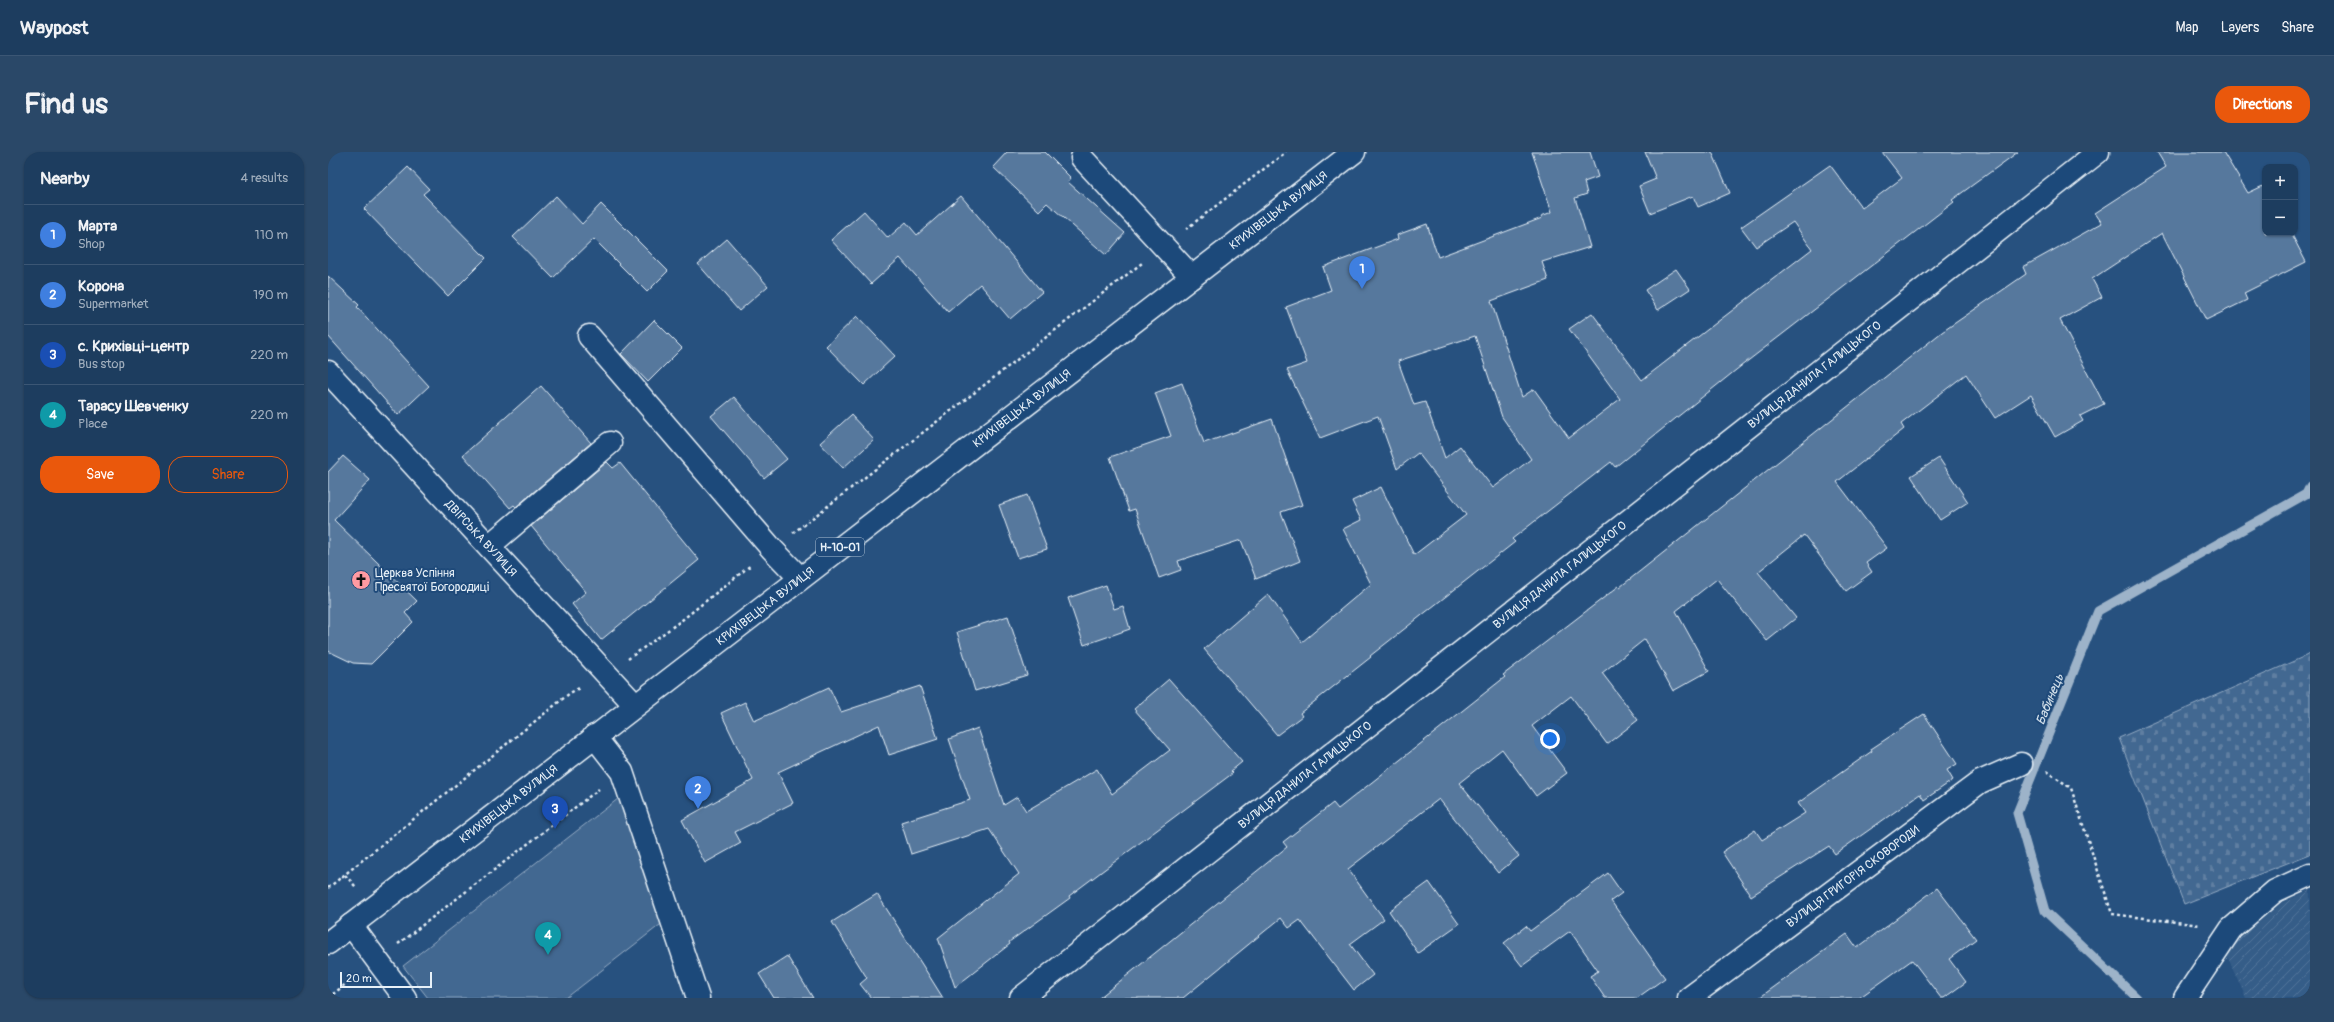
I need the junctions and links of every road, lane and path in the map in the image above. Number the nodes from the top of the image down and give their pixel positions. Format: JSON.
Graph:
{"nodes":[{"id":1,"x":1286,"y":152,"type":"edge"},
{"id":2,"x":1354,"y":152,"type":"edge"},
{"id":3,"x":2098,"y":152,"type":"edge"},
{"id":4,"x":1082,"y":158,"type":"dead end"},
{"id":5,"x":1164,"y":246,"type":"junction"},
{"id":6,"x":1192,"y":277,"type":"junction"},
{"id":7,"x":589,"y":336,"type":"dead end"},
{"id":8,"x":328,"y":372,"type":"edge"},
{"id":9,"x":610,"y":443,"type":"dead end"},
{"id":10,"x":489,"y":546,"type":"junction"},
{"id":11,"x":772,"y":549,"type":"junction"},
{"id":12,"x":800,"y":578,"type":"junction"},
{"id":13,"x":607,"y":674,"type":"junction"},
{"id":14,"x":634,"y":704,"type":"junction"},
{"id":15,"x":594,"y":736,"type":"junction"},
{"id":16,"x":2021,"y":764,"type":"dead end"},
{"id":17,"x":2046,"y":770,"type":"dead end"},
{"id":18,"x":622,"y":772,"type":"junction"},
{"id":19,"x":2310,"y":875,"type":"edge"},
{"id":20,"x":328,"y":888,"type":"edge"},
{"id":21,"x":351,"y":925,"type":"junction"},
{"id":22,"x":2232,"y":929,"type":"junction"},
{"id":23,"x":328,"y":943,"type":"edge"},
{"id":24,"x":377,"y":960,"type":"junction"},
{"id":25,"x":328,"y":998,"type":"edge"},
{"id":26,"x":405,"y":998,"type":"edge"},
{"id":27,"x":698,"y":998,"type":"edge"},
{"id":28,"x":1021,"y":998,"type":"edge"},
{"id":29,"x":1689,"y":998,"type":"edge"},
{"id":30,"x":2185,"y":998,"type":"edge"}],
"edges":[{"from":1,"to":5,"type":"path"},
{"from":2,"to":6,"type":"street","name":"КРИХІВЕЦЬКА ВУЛИЦЯ","number":"Н-10-01"},
{"from":3,"to":28,"type":"street","name":"ВУЛИЦЯ ДАНИЛА ГАЛИЦЬКОГО"},
{"from":4,"to":5,"type":"street"},
{"from":5,"to":6,"type":"street"},
{"from":5,"to":11,"type":"path"},
{"from":6,"to":12,"type":"street","name":"КРИХІВЕЦЬКА ВУЛИЦЯ","number":"Н-10-01"},
{"from":7,"to":11,"type":"street"},
{"from":8,"to":10,"type":"street","name":"ДВІРСЬКА ВУЛИЦЯ"},
{"from":9,"to":10,"type":"street"},
{"from":10,"to":13,"type":"street","name":"ДВІРСЬКА ВУЛИЦЯ"},
{"from":11,"to":12,"type":"street"},
{"from":11,"to":13,"type":"path"},
{"from":12,"to":14,"type":"street","name":"КРИХІВЕЦЬКА ВУЛИЦЯ","number":"Н-10-01"},
{"from":13,"to":14,"type":"street","name":"ДВІРСЬКА ВУЛИЦЯ"},
{"from":13,"to":20,"type":"path"},
{"from":14,"to":15,"type":"street","name":"КРИХІВЕЦЬКА ВУЛИЦЯ","number":"Н-10-01"},
{"from":15,"to":18,"type":"street"},
{"from":15,"to":21,"type":"street","name":"КРИХІВЕЦЬКА ВУЛИЦЯ","number":"Н-10-01"},
{"from":16,"to":29,"type":"street","name":"ВУЛИЦЯ ГРИГОРІЯ СКОВОРОДИ"},
{"from":17,"to":22,"type":"path"},
{"from":18,"to":24,"type":"path"},
{"from":18,"to":27,"type":"street"},
{"from":19,"to":22,"type":"street"},
{"from":21,"to":23,"type":"street","name":"КРИХІВЕЦЬКА ВУЛИЦЯ","number":"Н-10-01"},
{"from":21,"to":24,"type":"street"},
{"from":22,"to":30,"type":"street"},
{"from":24,"to":25,"type":"path"},
{"from":24,"to":26,"type":"street"}]}
